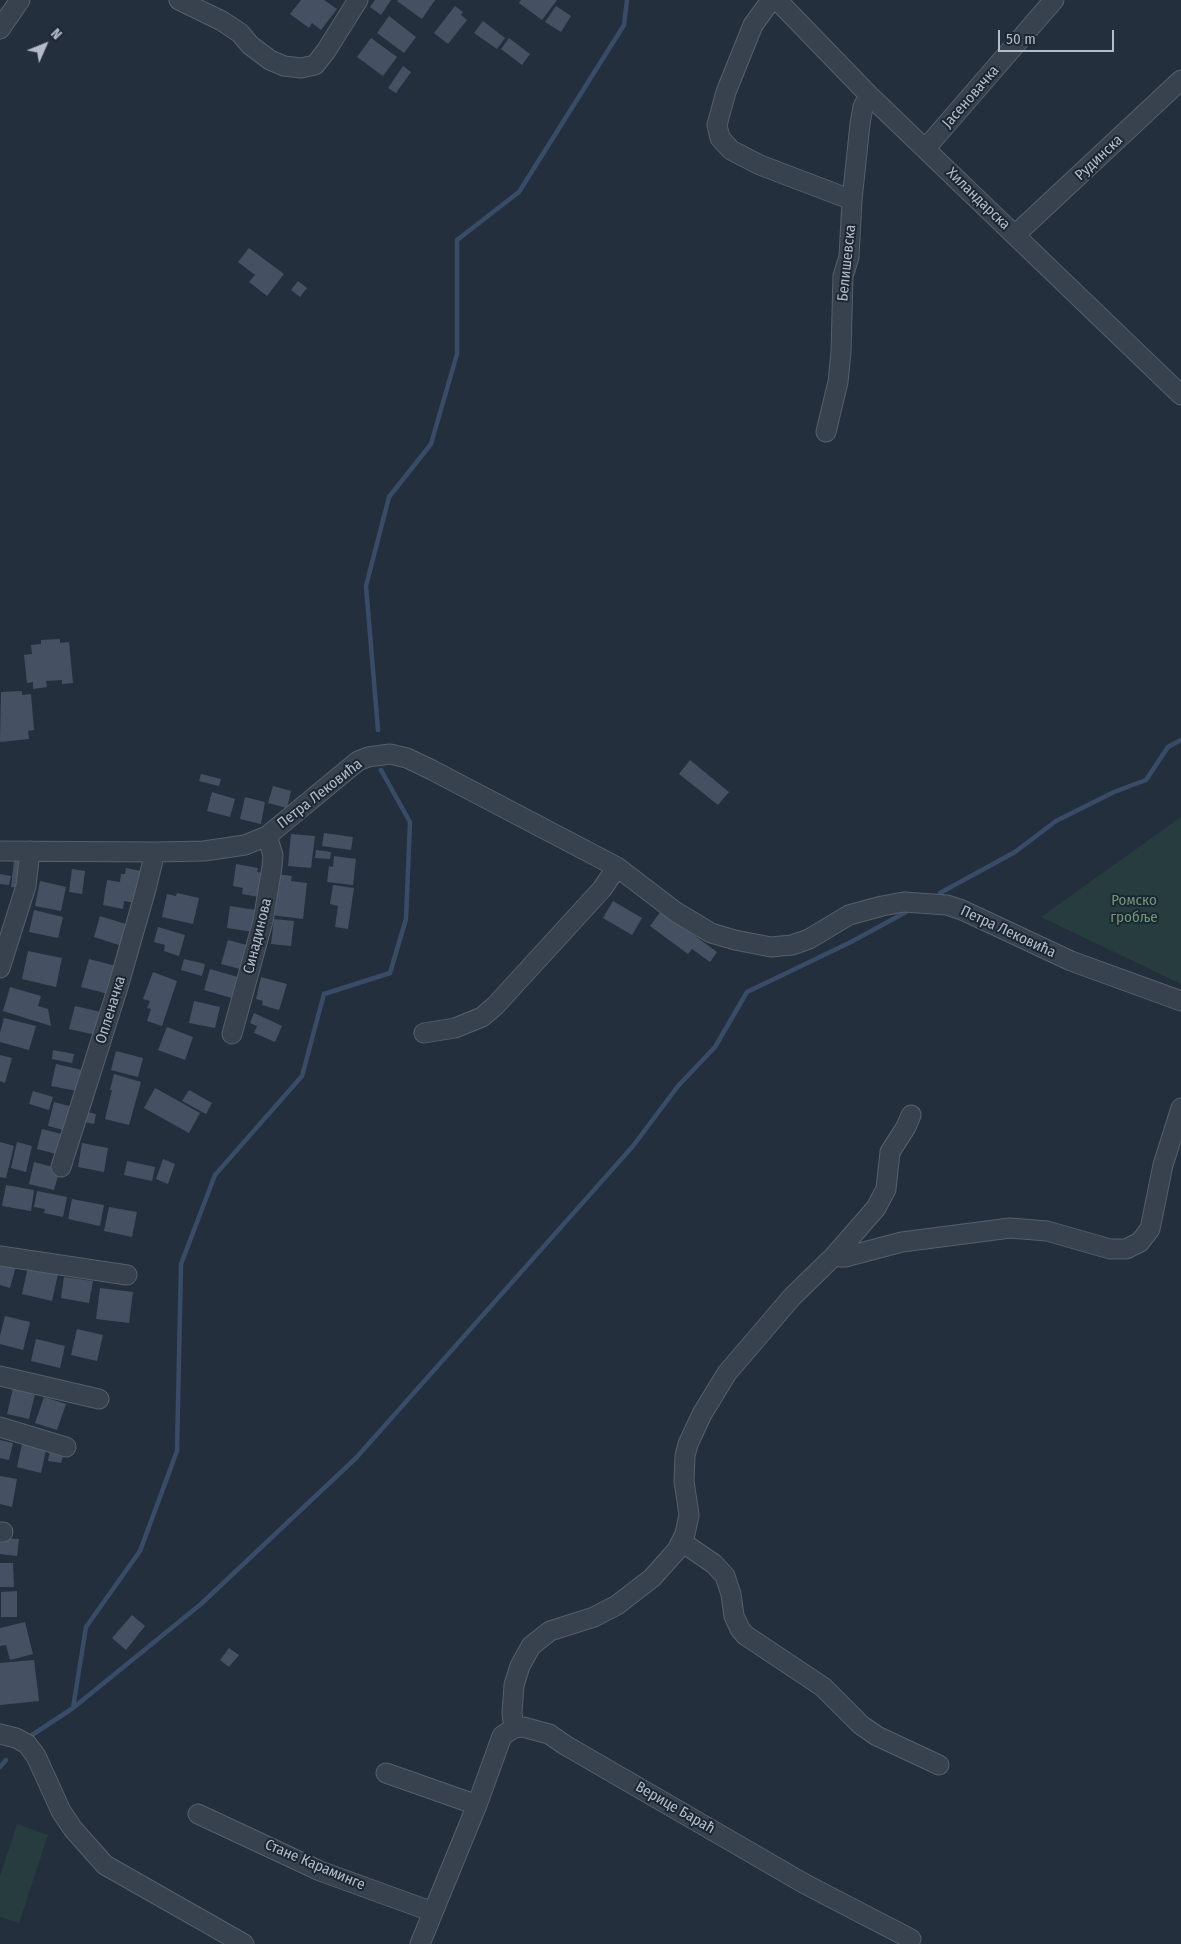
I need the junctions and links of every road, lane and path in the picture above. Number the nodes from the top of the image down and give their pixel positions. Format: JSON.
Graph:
{"nodes":[{"id":1,"x":20,"y":0,"type":"edge"},
{"id":2,"x":179,"y":0,"type":"edge"},
{"id":3,"x":358,"y":0,"type":"edge"},
{"id":4,"x":771,"y":0,"type":"edge"},
{"id":5,"x":777,"y":0,"type":"edge"},
{"id":6,"x":1054,"y":0,"type":"edge"},
{"id":7,"x":0,"y":29,"type":"edge"},
{"id":8,"x":1181,"y":80,"type":"edge"},
{"id":9,"x":869,"y":95,"type":"junction"},
{"id":10,"x":926,"y":148,"type":"junction"},
{"id":11,"x":852,"y":200,"type":"junction"},
{"id":12,"x":1016,"y":235,"type":"junction"},
{"id":13,"x":1181,"y":395,"type":"edge"},
{"id":14,"x":826,"y":432,"type":"dead end"},
{"id":15,"x":267,"y":836,"type":"junction"},
{"id":16,"x":0,"y":851,"type":"edge"},
{"id":17,"x":30,"y":851,"type":"junction"},
{"id":18,"x":155,"y":852,"type":"junction"},
{"id":19,"x":617,"y":867,"type":"junction"},
{"id":20,"x":0,"y":968,"type":"edge"},
{"id":21,"x":1181,"y":1001,"type":"edge"},
{"id":22,"x":424,"y":1033,"type":"dead end"},
{"id":23,"x":232,"y":1034,"type":"dead end"},
{"id":24,"x":1181,"y":1108,"type":"edge"},
{"id":25,"x":911,"y":1115,"type":"dead end"},
{"id":26,"x":61,"y":1167,"type":"dead end"},
{"id":27,"x":836,"y":1255,"type":"junction"},
{"id":28,"x":0,"y":1256,"type":"edge"},
{"id":29,"x":127,"y":1275,"type":"dead end"},
{"id":30,"x":0,"y":1376,"type":"edge"},
{"id":31,"x":99,"y":1399,"type":"dead end"},
{"id":32,"x":0,"y":1427,"type":"edge"},
{"id":33,"x":66,"y":1447,"type":"dead end"},
{"id":34,"x":682,"y":1542,"type":"junction"},
{"id":35,"x":514,"y":1728,"type":"junction"},
{"id":36,"x":0,"y":1734,"type":"edge"},
{"id":37,"x":939,"y":1765,"type":"dead end"},
{"id":38,"x":386,"y":1773,"type":"dead end"},
{"id":39,"x":477,"y":1805,"type":"junction"},
{"id":40,"x":198,"y":1814,"type":"dead end"},
{"id":41,"x":433,"y":1912,"type":"junction"},
{"id":42,"x":911,"y":1939,"type":"dead end"},
{"id":43,"x":244,"y":1944,"type":"edge"},
{"id":44,"x":420,"y":1944,"type":"edge"}],
"edges":[{"from":1,"to":7,"type":"street"},
{"from":2,"to":3,"type":"street"},
{"from":4,"to":11,"type":"street"},
{"from":5,"to":9,"type":"street","name":"Хиландарска"},
{"from":6,"to":10,"type":"street","name":"Јасеновачка"},
{"from":8,"to":12,"type":"street","name":"Рудинска"},
{"from":9,"to":10,"type":"street","name":"Хиландарска"},
{"from":9,"to":11,"type":"street","name":"Белишевска"},
{"from":10,"to":12,"type":"street","name":"Хиландарска"},
{"from":11,"to":14,"type":"street","name":"Белишевска"},
{"from":12,"to":13,"type":"street","name":"Хиландарска"},
{"from":15,"to":18,"type":"street","name":"Петра Лековића"},
{"from":15,"to":19,"type":"street","name":"Петра Лековића"},
{"from":15,"to":23,"type":"street","name":"Синадинова"},
{"from":16,"to":17,"type":"street","name":"Петра Лековића"},
{"from":17,"to":18,"type":"street","name":"Петра Лековића"},
{"from":17,"to":20,"type":"street"},
{"from":18,"to":26,"type":"street","name":"Опленачка"},
{"from":19,"to":21,"type":"street","name":"Петра Лековића"},
{"from":19,"to":22,"type":"street"},
{"from":24,"to":27,"type":"street"},
{"from":25,"to":27,"type":"street"},
{"from":27,"to":34,"type":"street"},
{"from":28,"to":29,"type":"street"},
{"from":30,"to":31,"type":"street"},
{"from":32,"to":33,"type":"street"},
{"from":34,"to":35,"type":"street"},
{"from":34,"to":37,"type":"street"},
{"from":35,"to":39,"type":"street"},
{"from":35,"to":42,"type":"street","name":"Верице Бараћ"},
{"from":36,"to":43,"type":"street"},
{"from":38,"to":39,"type":"street"},
{"from":39,"to":41,"type":"street"},
{"from":40,"to":41,"type":"street","name":"Стане Караминге"},
{"from":41,"to":44,"type":"street"}]}
